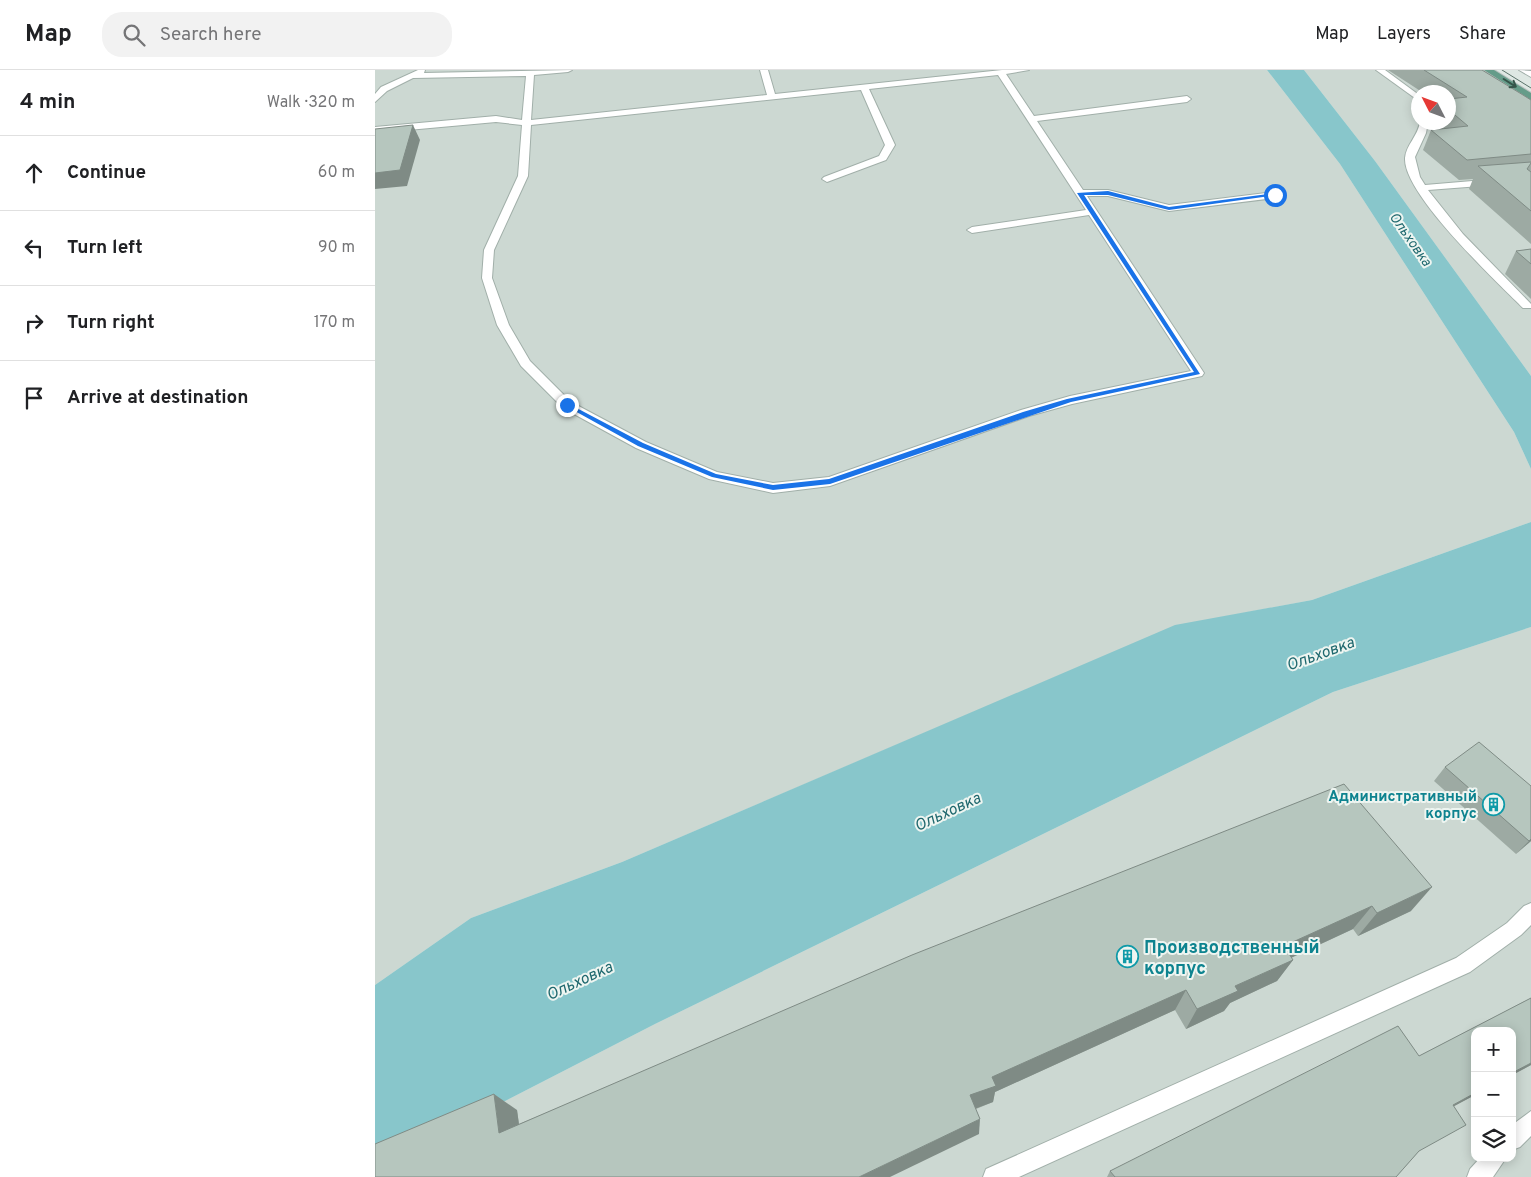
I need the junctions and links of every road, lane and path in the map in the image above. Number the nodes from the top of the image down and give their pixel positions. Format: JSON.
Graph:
{"nodes":[{"id":1,"x":423,"y":70,"type":"edge"},
{"id":2,"x":568,"y":70,"type":"edge"},
{"id":3,"x":764,"y":70,"type":"edge"},
{"id":4,"x":1025,"y":70,"type":"edge"},
{"id":5,"x":1380,"y":70,"type":"edge"},
{"id":6,"x":1488,"y":70,"type":"edge"},
{"id":7,"x":1523,"y":70,"type":"edge"},
{"id":8,"x":530,"y":73,"type":"junction"},
{"id":9,"x":1001,"y":73,"type":"junction"},
{"id":10,"x":1531,"y":75,"type":"edge"},
{"id":11,"x":413,"y":76,"type":"junction"},
{"id":12,"x":865,"y":88,"type":"junction"},
{"id":13,"x":1411,"y":93,"type":"edge"},
{"id":14,"x":1531,"y":97,"type":"edge"},
{"id":15,"x":773,"y":98,"type":"junction"},
{"id":16,"x":375,"y":99,"type":"edge"},
{"id":17,"x":1187,"y":99,"type":"dead end"},
{"id":18,"x":1031,"y":119,"type":"junction"},
{"id":19,"x":528,"y":123,"type":"junction"},
{"id":20,"x":375,"y":130,"type":"edge"},
{"id":21,"x":1422,"y":130,"type":"edge"},
{"id":22,"x":827,"y":179,"type":"dead end"},
{"id":23,"x":1531,"y":179,"type":"edge"},
{"id":24,"x":1422,"y":188,"type":"junction"},
{"id":25,"x":1080,"y":193,"type":"junction"},
{"id":26,"x":1275,"y":195,"type":"dead end"},
{"id":27,"x":1092,"y":212,"type":"junction"},
{"id":28,"x":972,"y":230,"type":"dead end"},
{"id":29,"x":1527,"y":306,"type":"dead end"},
{"id":30,"x":1531,"y":912,"type":"edge"},
{"id":31,"x":1531,"y":1122,"type":"edge"},
{"id":32,"x":1516,"y":1135,"type":"edge"},
{"id":33,"x":1491,"y":1162,"type":"edge"},
{"id":34,"x":994,"y":1177,"type":"edge"},
{"id":35,"x":1478,"y":1177,"type":"edge"}],
"edges":[{"from":1,"to":11,"type":"street"},
{"from":2,"to":8,"type":"street"},
{"from":3,"to":15,"type":"street"},
{"from":4,"to":9,"type":"street"},
{"from":5,"to":13,"type":"street"},
{"from":6,"to":14,"type":"main road","one_way":true},
{"from":7,"to":10,"type":"street"},
{"from":8,"to":11,"type":"street"},
{"from":8,"to":19,"type":"street"},
{"from":9,"to":12,"type":"street"},
{"from":9,"to":18,"type":"street"},
{"from":11,"to":16,"type":"street"},
{"from":12,"to":15,"type":"street"},
{"from":12,"to":22,"type":"street"},
{"from":15,"to":19,"type":"street"},
{"from":17,"to":18,"type":"street"},
{"from":18,"to":25,"type":"street"},
{"from":19,"to":20,"type":"street"},
{"from":19,"to":27,"type":"street"},
{"from":21,"to":24,"type":"street"},
{"from":23,"to":24,"type":"street"},
{"from":24,"to":29,"type":"street"},
{"from":25,"to":26,"type":"street"},
{"from":25,"to":27,"type":"street"},
{"from":27,"to":28,"type":"street"},
{"from":30,"to":34,"type":"street"},
{"from":31,"to":32,"type":"street"},
{"from":33,"to":35,"type":"street"}]}
